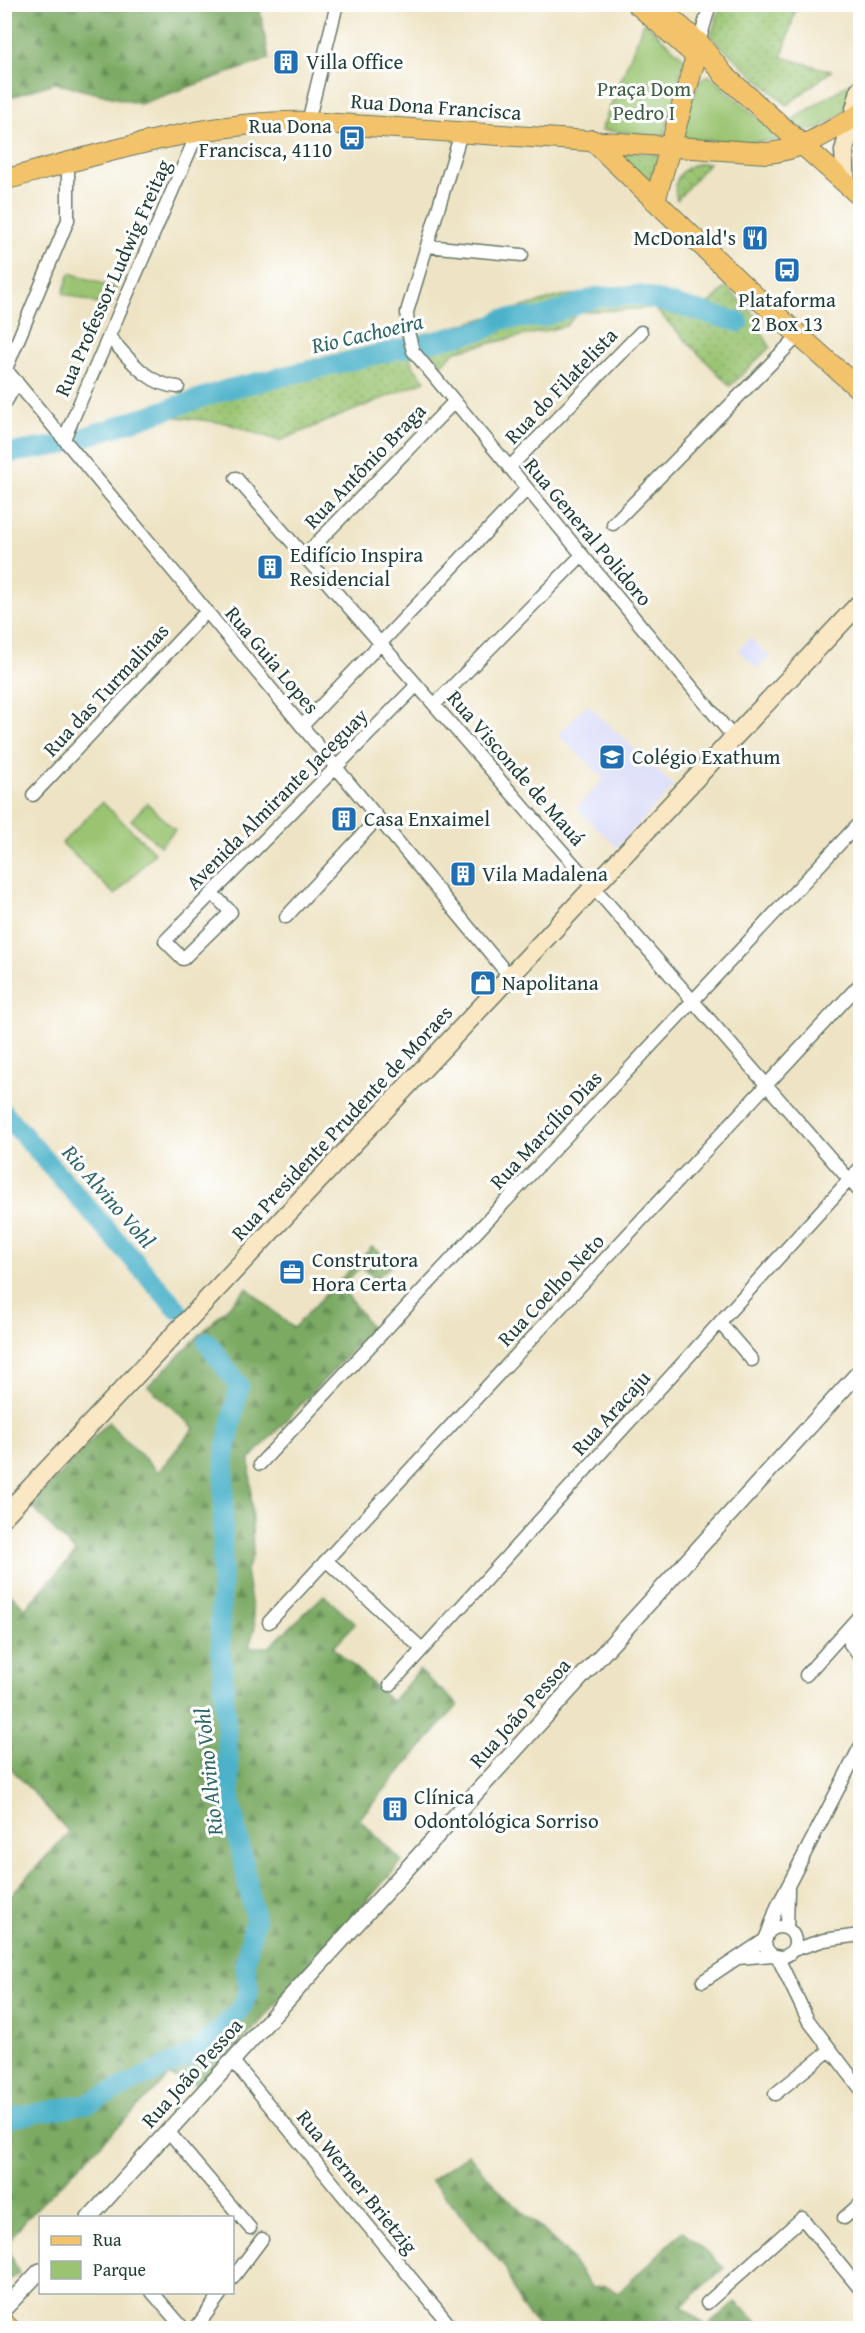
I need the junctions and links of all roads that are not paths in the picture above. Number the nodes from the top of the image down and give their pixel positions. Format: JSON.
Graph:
{"nodes":[{"id":1,"x":337,"y":4,"type":"edge"},
{"id":2,"x":637,"y":4,"type":"edge"},
{"id":3,"x":655,"y":4,"type":"edge"},
{"id":4,"x":710,"y":4,"type":"edge"},
{"id":5,"x":696,"y":56,"type":"junction"},
{"id":6,"x":861,"y":90,"type":"edge"},
{"id":7,"x":856,"y":116,"type":"edge"},
{"id":8,"x":308,"y":122,"type":"junction"},
{"id":9,"x":198,"y":132,"type":"junction"},
{"id":10,"x":461,"y":133,"type":"junction"},
{"id":11,"x":592,"y":140,"type":"junction"},
{"id":12,"x":670,"y":146,"type":"junction"},
{"id":13,"x":802,"y":146,"type":"junction"},
{"id":14,"x":68,"y":163,"type":"junction"},
{"id":15,"x":4,"y":180,"type":"edge"},
{"id":16,"x":853,"y":190,"type":"edge"},
{"id":17,"x":655,"y":201,"type":"junction"},
{"id":18,"x":427,"y":246,"type":"junction"},
{"id":19,"x":522,"y":255,"type":"dead end"},
{"id":20,"x":641,"y":332,"type":"dead end"},
{"id":21,"x":798,"y":336,"type":"junction"},
{"id":22,"x":109,"y":337,"type":"junction"},
{"id":23,"x":5,"y":368,"type":"edge"},
{"id":24,"x":17,"y":382,"type":"junction"},
{"id":25,"x":178,"y":387,"type":"dead end"},
{"id":26,"x":861,"y":390,"type":"edge"},
{"id":27,"x":454,"y":402,"type":"junction"},
{"id":28,"x":4,"y":405,"type":"edge"},
{"id":29,"x":67,"y":443,"type":"junction"},
{"id":30,"x":509,"y":468,"type":"junction"},
{"id":31,"x":236,"y":478,"type":"dead end"},
{"id":32,"x":526,"y":489,"type":"junction"},
{"id":33,"x":613,"y":524,"type":"dead end"},
{"id":34,"x":582,"y":555,"type":"junction"},
{"id":35,"x":304,"y":556,"type":"junction"},
{"id":36,"x":861,"y":603,"type":"edge"},
{"id":37,"x":207,"y":611,"type":"junction"},
{"id":38,"x":380,"y":643,"type":"junction"},
{"id":39,"x":417,"y":685,"type":"junction"},
{"id":40,"x":434,"y":705,"type":"junction"},
{"id":41,"x":302,"y":726,"type":"junction"},
{"id":42,"x":734,"y":738,"type":"junction"},
{"id":43,"x":336,"y":767,"type":"junction"},
{"id":44,"x":33,"y":795,"type":"dead end"},
{"id":45,"x":378,"y":818,"type":"junction"},
{"id":46,"x":861,"y":822,"type":"edge"},
{"id":47,"x":594,"y":887,"type":"junction"},
{"id":48,"x":212,"y":893,"type":"junction"},
{"id":49,"x":286,"y":917,"type":"dead end"},
{"id":50,"x":510,"y":977,"type":"junction"},
{"id":51,"x":861,"y":984,"type":"edge"},
{"id":52,"x":693,"y":1001,"type":"junction"},
{"id":53,"x":767,"y":1085,"type":"junction"},
{"id":54,"x":861,"y":1168,"type":"edge"},
{"id":55,"x":850,"y":1180,"type":"junction"},
{"id":56,"x":861,"y":1192,"type":"edge"},
{"id":57,"x":720,"y":1323,"type":"junction"},
{"id":58,"x":752,"y":1360,"type":"dead end"},
{"id":59,"x":861,"y":1371,"type":"edge"},
{"id":60,"x":260,"y":1464,"type":"dead end"},
{"id":61,"x":7,"y":1509,"type":"edge"},
{"id":62,"x":327,"y":1561,"type":"junction"},
{"id":63,"x":861,"y":1615,"type":"edge"},
{"id":64,"x":269,"y":1622,"type":"dead end"},
{"id":65,"x":850,"y":1626,"type":"junction"},
{"id":66,"x":423,"y":1649,"type":"junction"},
{"id":67,"x":861,"y":1657,"type":"edge"},
{"id":68,"x":806,"y":1676,"type":"dead end"},
{"id":69,"x":390,"y":1685,"type":"dead end"},
{"id":70,"x":861,"y":1747,"type":"edge"},
{"id":71,"x":788,"y":1888,"type":"junction"},
{"id":72,"x":791,"y":1932,"type":"junction"},
{"id":73,"x":861,"y":1935,"type":"edge"},
{"id":74,"x":767,"y":1937,"type":"junction"},
{"id":75,"x":824,"y":1940,"type":"junction"},
{"id":76,"x":783,"y":1954,"type":"junction"},
{"id":77,"x":734,"y":1958,"type":"junction"},
{"id":78,"x":703,"y":1981,"type":"dead end"},
{"id":79,"x":830,"y":2050,"type":"junction"},
{"id":80,"x":232,"y":2061,"type":"junction"},
{"id":81,"x":861,"y":2088,"type":"edge"},
{"id":82,"x":775,"y":2094,"type":"dead end"},
{"id":83,"x":168,"y":2131,"type":"junction"},
{"id":84,"x":861,"y":2204,"type":"edge"},
{"id":85,"x":90,"y":2216,"type":"edge"},
{"id":86,"x":844,"y":2218,"type":"dead end"},
{"id":87,"x":250,"y":2228,"type":"dead end"},
{"id":88,"x":262,"y":2239,"type":"dead end"},
{"id":89,"x":39,"y":2272,"type":"edge"},
{"id":90,"x":234,"y":2276,"type":"edge"},
{"id":91,"x":861,"y":2289,"type":"edge"},
{"id":92,"x":154,"y":2294,"type":"edge"},
{"id":93,"x":221,"y":2294,"type":"edge"},
{"id":94,"x":707,"y":2303,"type":"dead end"},
{"id":95,"x":7,"y":2307,"type":"edge"},
{"id":96,"x":5,"y":2324,"type":"edge"},
{"id":97,"x":181,"y":2327,"type":"edge"},
{"id":98,"x":8,"y":2328,"type":"edge"},
{"id":99,"x":196,"y":2328,"type":"edge"},
{"id":100,"x":452,"y":2328,"type":"edge"}],
"edges":[{"from":1,"to":8,"type":"street"},
{"from":2,"to":5,"type":"main road"},
{"from":3,"to":5,"type":"main road"},
{"from":4,"to":5,"type":"street"},
{"from":5,"to":12,"type":"main road"},
{"from":5,"to":13,"type":"main road"},
{"from":6,"to":7,"type":"main road"},
{"from":7,"to":13,"type":"main road","name":"Rua Dona Francisca"},
{"from":7,"to":16,"type":"main road"},
{"from":8,"to":9,"type":"main road","name":"Rua Dona Francisca"},
{"from":8,"to":10,"type":"main road","name":"Rua Dona Francisca"},
{"from":9,"to":14,"type":"main road","name":"Rua Dona Francisca"},
{"from":9,"to":22,"type":"street","name":"Rua Professor Ludwig Freitag"},
{"from":10,"to":11,"type":"main road","name":"Rua Dona Francisca"},
{"from":10,"to":18,"type":"street"},
{"from":11,"to":12,"type":"main road","name":"Rua Dona Francisca"},
{"from":11,"to":17,"type":"main road"},
{"from":12,"to":13,"type":"main road","name":"Rua Dona Francisca"},
{"from":12,"to":17,"type":"main road"},
{"from":13,"to":16,"type":"main road"},
{"from":14,"to":15,"type":"main road","name":"Rua Dona Francisca"},
{"from":14,"to":23,"type":"street"},
{"from":17,"to":21,"type":"main road"},
{"from":18,"to":19,"type":"street"},
{"from":18,"to":27,"type":"street","name":"Rua General Polidoro"},
{"from":20,"to":30,"type":"street","name":"Rua do Filatelista"},
{"from":21,"to":26,"type":"main road"},
{"from":21,"to":33,"type":"street"},
{"from":22,"to":25,"type":"street"},
{"from":22,"to":29,"type":"street","name":"Rua Professor Ludwig Freitag"},
{"from":23,"to":24,"type":"street","name":"Rua Guia Lopes"},
{"from":24,"to":28,"type":"street"},
{"from":24,"to":29,"type":"street","name":"Rua Guia Lopes"},
{"from":27,"to":30,"type":"street","name":"Rua General Polidoro"},
{"from":27,"to":35,"type":"street","name":"Rua Antônio Braga"},
{"from":29,"to":37,"type":"street","name":"Rua Guia Lopes"},
{"from":30,"to":32,"type":"street","name":"Rua General Polidoro"},
{"from":31,"to":35,"type":"street","name":"Rua Visconde de Mauá"},
{"from":32,"to":34,"type":"street","name":"Rua General Polidoro"},
{"from":32,"to":38,"type":"street"},
{"from":34,"to":40,"type":"street"},
{"from":34,"to":42,"type":"street","name":"Rua General Polidoro"},
{"from":35,"to":38,"type":"street","name":"Rua Visconde de Mauá"},
{"from":36,"to":42,"type":"main road","name":"Rua Presidente Prudente de Moraes"},
{"from":37,"to":41,"type":"street","name":"Rua Guia Lopes"},
{"from":37,"to":44,"type":"street","name":"Rua das Turmalinas"},
{"from":38,"to":39,"type":"street","name":"Rua Visconde de Mauá"},
{"from":38,"to":41,"type":"street"},
{"from":39,"to":40,"type":"street","name":"Rua Visconde de Mauá"},
{"from":39,"to":43,"type":"street","name":"Avenida Almirante Jaceguay"},
{"from":40,"to":47,"type":"street","name":"Rua Visconde de Mauá"},
{"from":41,"to":43,"type":"street","name":"Rua Guia Lopes"},
{"from":42,"to":47,"type":"main road","name":"Rua Presidente Prudente de Moraes"},
{"from":43,"to":45,"type":"street","name":"Rua Guia Lopes"},
{"from":43,"to":48,"type":"street","name":"Avenida Almirante Jaceguay"},
{"from":45,"to":49,"type":"street"},
{"from":45,"to":50,"type":"street","name":"Rua Guia Lopes"},
{"from":46,"to":52,"type":"street","name":"Rua Marcílio Dias"},
{"from":47,"to":50,"type":"main road","name":"Rua Presidente Prudente de Moraes"},
{"from":47,"to":52,"type":"street","name":"Rua Visconde de Mauá"},
{"from":48,"to":48,"type":"street","name":"Avenida Almirante Jaceguay"},
{"from":50,"to":61,"type":"main road","name":"Rua Presidente Prudente de Moraes"},
{"from":51,"to":53,"type":"street","name":"Rua Coelho Neto"},
{"from":52,"to":53,"type":"street","name":"Rua Visconde de Mauá"},
{"from":52,"to":60,"type":"street","name":"Rua Marcílio Dias"},
{"from":53,"to":55,"type":"street","name":"Rua Visconde de Mauá"},
{"from":53,"to":62,"type":"street","name":"Rua Coelho Neto"},
{"from":54,"to":55,"type":"street","name":"Rua Aracaju"},
{"from":55,"to":56,"type":"street","name":"Rua Visconde de Mauá"},
{"from":55,"to":57,"type":"street","name":"Rua Aracaju"},
{"from":57,"to":58,"type":"street"},
{"from":57,"to":66,"type":"street","name":"Rua Aracaju"},
{"from":59,"to":80,"type":"street","name":"Rua João Pessoa"},
{"from":62,"to":64,"type":"street","name":"Rua Coelho Neto"},
{"from":62,"to":66,"type":"street"},
{"from":63,"to":65,"type":"street"},
{"from":65,"to":67,"type":"street"},
{"from":65,"to":68,"type":"street"},
{"from":66,"to":69,"type":"street","name":"Rua Aracaju"},
{"from":70,"to":71,"type":"street"},
{"from":71,"to":72,"type":"street"},
{"from":71,"to":74,"type":"street"},
{"from":72,"to":74,"type":"street"},
{"from":72,"to":75,"type":"street"},
{"from":72,"to":76,"type":"street"},
{"from":73,"to":75,"type":"street"},
{"from":74,"to":76,"type":"street"},
{"from":74,"to":77,"type":"street"},
{"from":75,"to":76,"type":"street"},
{"from":76,"to":77,"type":"street"},
{"from":76,"to":79,"type":"street"},
{"from":77,"to":78,"type":"street"},
{"from":79,"to":81,"type":"street"},
{"from":79,"to":82,"type":"street"},
{"from":80,"to":83,"type":"street","name":"Rua João Pessoa"},
{"from":80,"to":100,"type":"street","name":"Rua Werner Brietzig"},
{"from":83,"to":85,"type":"street","name":"Rua João Pessoa"},
{"from":83,"to":87,"type":"street"},
{"from":84,"to":86,"type":"street"},
{"from":88,"to":90,"type":"street"},
{"from":89,"to":95,"type":"street"},
{"from":91,"to":94,"type":"street"},
{"from":92,"to":97,"type":"street"},
{"from":93,"to":99,"type":"street"},
{"from":95,"to":96,"type":"street"},
{"from":96,"to":98,"type":"main road"}]}
